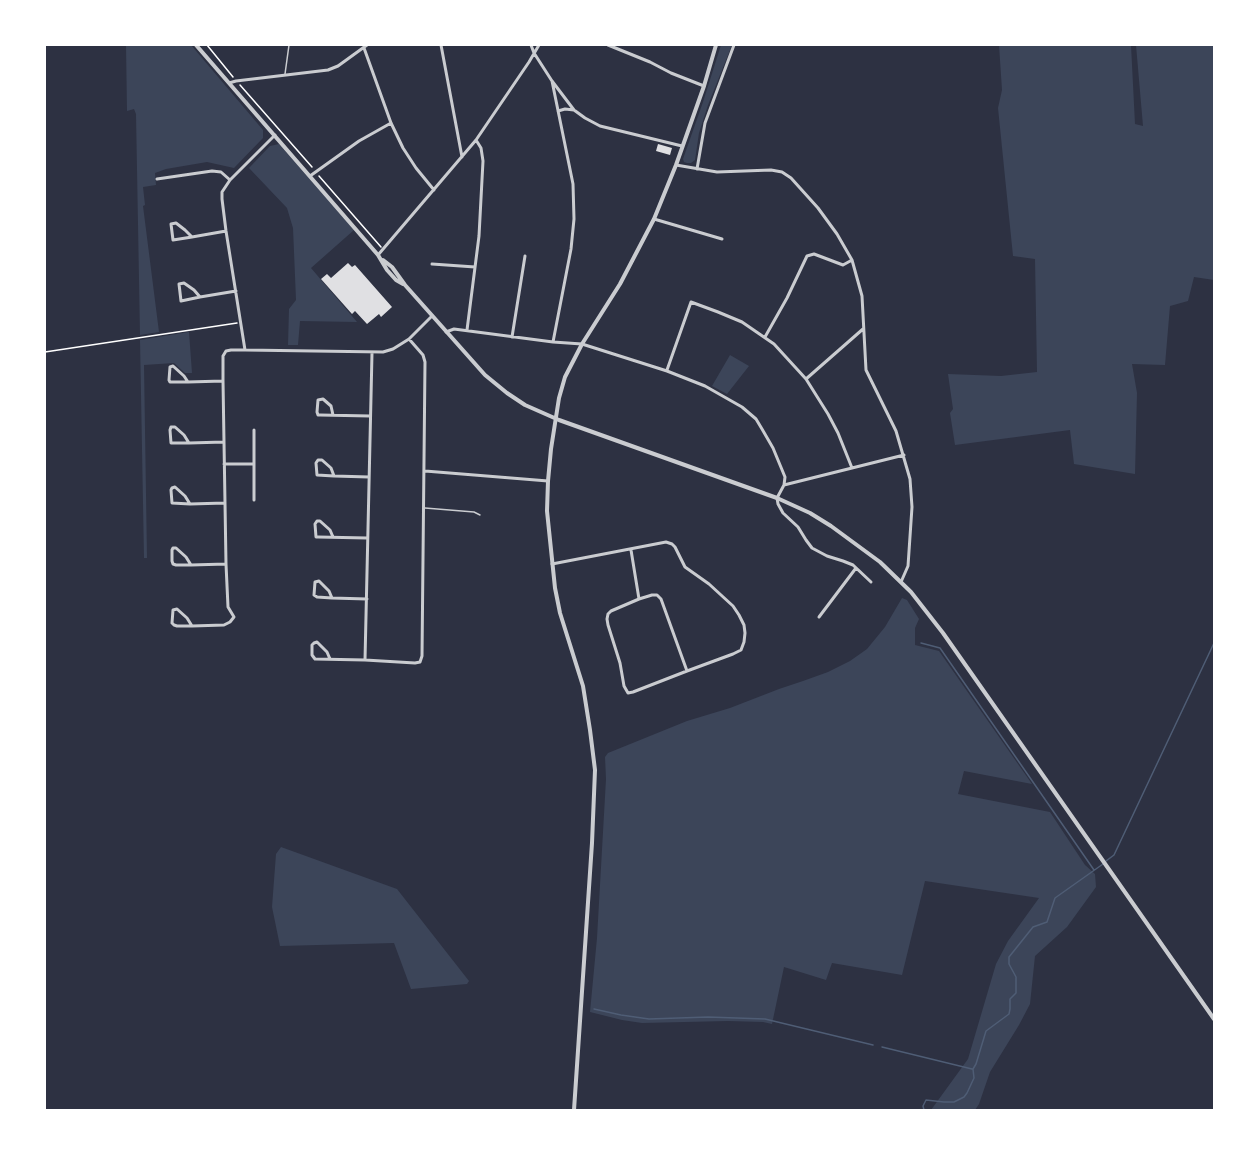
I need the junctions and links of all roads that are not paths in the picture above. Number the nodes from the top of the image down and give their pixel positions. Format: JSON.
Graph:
{"nodes":[{"id":1,"x":196,"y":45,"type":"edge"},
{"id":2,"x":289,"y":45,"type":"edge"},
{"id":3,"x":441,"y":45,"type":"edge"},
{"id":4,"x":531,"y":45,"type":"edge"},
{"id":5,"x":539,"y":45,"type":"edge"},
{"id":6,"x":609,"y":45,"type":"edge"},
{"id":7,"x":716,"y":45,"type":"edge"},
{"id":8,"x":734,"y":45,"type":"edge"},
{"id":9,"x":365,"y":46,"type":"edge"},
{"id":10,"x":534,"y":53,"type":"junction"},
{"id":11,"x":285,"y":75,"type":"junction"},
{"id":12,"x":552,"y":81,"type":"junction"},
{"id":13,"x":229,"y":83,"type":"junction"},
{"id":14,"x":704,"y":86,"type":"junction"},
{"id":15,"x":574,"y":110,"type":"junction"},
{"id":16,"x":558,"y":111,"type":"junction"},
{"id":17,"x":391,"y":123,"type":"junction"},
{"id":18,"x":275,"y":135,"type":"junction"},
{"id":19,"x":476,"y":140,"type":"junction"},
{"id":20,"x":682,"y":146,"type":"junction"},
{"id":21,"x":462,"y":157,"type":"junction"},
{"id":22,"x":675,"y":165,"type":"junction"},
{"id":23,"x":697,"y":169,"type":"junction"},
{"id":24,"x":310,"y":176,"type":"junction"},
{"id":25,"x":157,"y":179,"type":"dead end"},
{"id":26,"x":230,"y":180,"type":"junction"},
{"id":27,"x":434,"y":190,"type":"junction"},
{"id":28,"x":654,"y":219,"type":"junction"},
{"id":29,"x":226,"y":231,"type":"junction"},
{"id":30,"x":192,"y":237,"type":"junction"},
{"id":31,"x":722,"y":239,"type":"dead end"},
{"id":32,"x":378,"y":255,"type":"junction"},
{"id":33,"x":525,"y":256,"type":"dead end"},
{"id":34,"x":852,"y":260,"type":"junction"},
{"id":35,"x":432,"y":264,"type":"dead end"},
{"id":36,"x":475,"y":267,"type":"junction"},
{"id":37,"x":236,"y":291,"type":"junction"},
{"id":38,"x":200,"y":297,"type":"junction"},
{"id":39,"x":432,"y":316,"type":"junction"},
{"id":40,"x":863,"y":329,"type":"junction"},
{"id":41,"x":466,"y":330,"type":"junction"},
{"id":42,"x":446,"y":332,"type":"junction"},
{"id":43,"x":765,"y":336,"type":"junction"},
{"id":44,"x":512,"y":337,"type":"junction"},
{"id":45,"x":409,"y":339,"type":"junction"},
{"id":46,"x":553,"y":342,"type":"junction"},
{"id":47,"x":582,"y":344,"type":"junction"},
{"id":48,"x":245,"y":350,"type":"junction"},
{"id":49,"x":372,"y":353,"type":"junction"},
{"id":50,"x":667,"y":371,"type":"junction"},
{"id":51,"x":806,"y":379,"type":"junction"},
{"id":52,"x":223,"y":381,"type":"junction"},
{"id":53,"x":188,"y":382,"type":"junction"},
{"id":54,"x":333,"y":415,"type":"junction"},
{"id":55,"x":370,"y":416,"type":"junction"},
{"id":56,"x":556,"y":419,"type":"junction"},
{"id":57,"x":254,"y":430,"type":"dead end"},
{"id":58,"x":224,"y":442,"type":"junction"},
{"id":59,"x":189,"y":443,"type":"junction"},
{"id":60,"x":904,"y":455,"type":"junction"},
{"id":61,"x":224,"y":464,"type":"junction"},
{"id":62,"x":254,"y":464,"type":"junction"},
{"id":63,"x":852,"y":468,"type":"junction"},
{"id":64,"x":425,"y":471,"type":"junction"},
{"id":65,"x":334,"y":476,"type":"junction"},
{"id":66,"x":369,"y":477,"type":"junction"},
{"id":67,"x":548,"y":481,"type":"junction"},
{"id":68,"x":784,"y":485,"type":"junction"},
{"id":69,"x":777,"y":498,"type":"junction"},
{"id":70,"x":254,"y":500,"type":"dead end"},
{"id":71,"x":225,"y":503,"type":"junction"},
{"id":72,"x":190,"y":504,"type":"junction"},
{"id":73,"x":424,"y":508,"type":"junction"},
{"id":74,"x":480,"y":515,"type":"dead end"},
{"id":75,"x":333,"y":537,"type":"junction"},
{"id":76,"x":367,"y":538,"type":"junction"},
{"id":77,"x":631,"y":549,"type":"junction"},
{"id":78,"x":226,"y":564,"type":"junction"},
{"id":79,"x":551,"y":564,"type":"junction"},
{"id":80,"x":191,"y":565,"type":"junction"},
{"id":81,"x":856,"y":568,"type":"junction"},
{"id":82,"x":871,"y":582,"type":"dead end"},
{"id":83,"x":901,"y":582,"type":"junction"},
{"id":84,"x":332,"y":598,"type":"junction"},
{"id":85,"x":367,"y":599,"type":"junction"},
{"id":86,"x":639,"y":599,"type":"junction"},
{"id":87,"x":819,"y":617,"type":"dead end"},
{"id":88,"x":192,"y":626,"type":"junction"},
{"id":89,"x":330,"y":659,"type":"junction"},
{"id":90,"x":365,"y":660,"type":"junction"},
{"id":91,"x":687,"y":671,"type":"junction"},
{"id":92,"x":1214,"y":1019,"type":"edge"},
{"id":93,"x":574,"y":1110,"type":"edge"}],
"edges":[{"from":1,"to":13,"type":"street"},
{"from":2,"to":11,"type":"lane"},
{"from":3,"to":21,"type":"street"},
{"from":4,"to":10,"type":"street"},
{"from":5,"to":10,"type":"street"},
{"from":6,"to":14,"type":"street"},
{"from":7,"to":14,"type":"street"},
{"from":8,"to":23,"type":"street"},
{"from":9,"to":11,"type":"street"},
{"from":9,"to":17,"type":"street"},
{"from":10,"to":12,"type":"street"},
{"from":10,"to":19,"type":"street"},
{"from":11,"to":13,"type":"street"},
{"from":12,"to":15,"type":"street"},
{"from":12,"to":16,"type":"street"},
{"from":13,"to":18,"type":"street"},
{"from":14,"to":20,"type":"street"},
{"from":15,"to":16,"type":"street"},
{"from":15,"to":20,"type":"street"},
{"from":16,"to":46,"type":"street"},
{"from":17,"to":24,"type":"street"},
{"from":17,"to":27,"type":"street"},
{"from":18,"to":24,"type":"street"},
{"from":18,"to":26,"type":"street"},
{"from":19,"to":21,"type":"street"},
{"from":19,"to":36,"type":"street"},
{"from":20,"to":22,"type":"street"},
{"from":21,"to":27,"type":"street"},
{"from":22,"to":23,"type":"street"},
{"from":22,"to":28,"type":"street"},
{"from":23,"to":34,"type":"street"},
{"from":24,"to":32,"type":"street"},
{"from":25,"to":26,"type":"street"},
{"from":26,"to":29,"type":"street"},
{"from":27,"to":32,"type":"street"},
{"from":28,"to":31,"type":"street"},
{"from":28,"to":47,"type":"street"},
{"from":29,"to":30,"type":"street"},
{"from":29,"to":37,"type":"street"},
{"from":30,"to":30,"type":"street"},
{"from":32,"to":39,"type":"street"},
{"from":33,"to":44,"type":"street"},
{"from":34,"to":40,"type":"street"},
{"from":34,"to":43,"type":"street"},
{"from":35,"to":36,"type":"street"},
{"from":36,"to":41,"type":"street"},
{"from":37,"to":38,"type":"street"},
{"from":37,"to":48,"type":"street"},
{"from":38,"to":38,"type":"street"},
{"from":39,"to":42,"type":"street"},
{"from":39,"to":45,"type":"street"},
{"from":40,"to":51,"type":"street"},
{"from":40,"to":60,"type":"street"},
{"from":41,"to":42,"type":"street"},
{"from":41,"to":44,"type":"street"},
{"from":42,"to":56,"type":"street"},
{"from":43,"to":50,"type":"street"},
{"from":43,"to":51,"type":"street"},
{"from":44,"to":46,"type":"street"},
{"from":45,"to":49,"type":"street"},
{"from":45,"to":64,"type":"street"},
{"from":46,"to":47,"type":"street"},
{"from":47,"to":50,"type":"street"},
{"from":47,"to":56,"type":"street"},
{"from":48,"to":49,"type":"street"},
{"from":48,"to":52,"type":"street"},
{"from":49,"to":55,"type":"street"},
{"from":50,"to":68,"type":"street"},
{"from":51,"to":63,"type":"street"},
{"from":52,"to":53,"type":"street"},
{"from":52,"to":58,"type":"street"},
{"from":53,"to":53,"type":"street"},
{"from":54,"to":54,"type":"street"},
{"from":54,"to":55,"type":"street"},
{"from":55,"to":66,"type":"street"},
{"from":56,"to":67,"type":"street"},
{"from":56,"to":69,"type":"street"},
{"from":57,"to":62,"type":"street"},
{"from":58,"to":59,"type":"street"},
{"from":58,"to":61,"type":"street"},
{"from":59,"to":59,"type":"street"},
{"from":60,"to":63,"type":"street"},
{"from":60,"to":83,"type":"street"},
{"from":61,"to":62,"type":"street"},
{"from":61,"to":71,"type":"street"},
{"from":62,"to":70,"type":"street"},
{"from":63,"to":68,"type":"street"},
{"from":64,"to":67,"type":"street"},
{"from":64,"to":73,"type":"street"},
{"from":65,"to":65,"type":"street"},
{"from":65,"to":66,"type":"street"},
{"from":66,"to":76,"type":"street"},
{"from":67,"to":79,"type":"street"},
{"from":68,"to":69,"type":"street"},
{"from":69,"to":81,"type":"street"},
{"from":69,"to":83,"type":"street"},
{"from":71,"to":72,"type":"street"},
{"from":71,"to":78,"type":"street"},
{"from":72,"to":72,"type":"street"},
{"from":73,"to":74,"type":"lane"},
{"from":73,"to":90,"type":"street"},
{"from":75,"to":75,"type":"street"},
{"from":75,"to":76,"type":"street"},
{"from":76,"to":85,"type":"street"},
{"from":77,"to":79,"type":"street"},
{"from":77,"to":86,"type":"street"},
{"from":77,"to":91,"type":"street"},
{"from":78,"to":80,"type":"street"},
{"from":78,"to":88,"type":"street"},
{"from":79,"to":93,"type":"street"},
{"from":80,"to":80,"type":"street"},
{"from":81,"to":82,"type":"street"},
{"from":81,"to":87,"type":"street"},
{"from":83,"to":92,"type":"street"},
{"from":84,"to":84,"type":"street"},
{"from":84,"to":85,"type":"street"},
{"from":85,"to":90,"type":"street"},
{"from":86,"to":91,"type":"street"},
{"from":86,"to":91,"type":"street"},
{"from":88,"to":88,"type":"street"},
{"from":89,"to":89,"type":"street"},
{"from":89,"to":90,"type":"street"}]}
